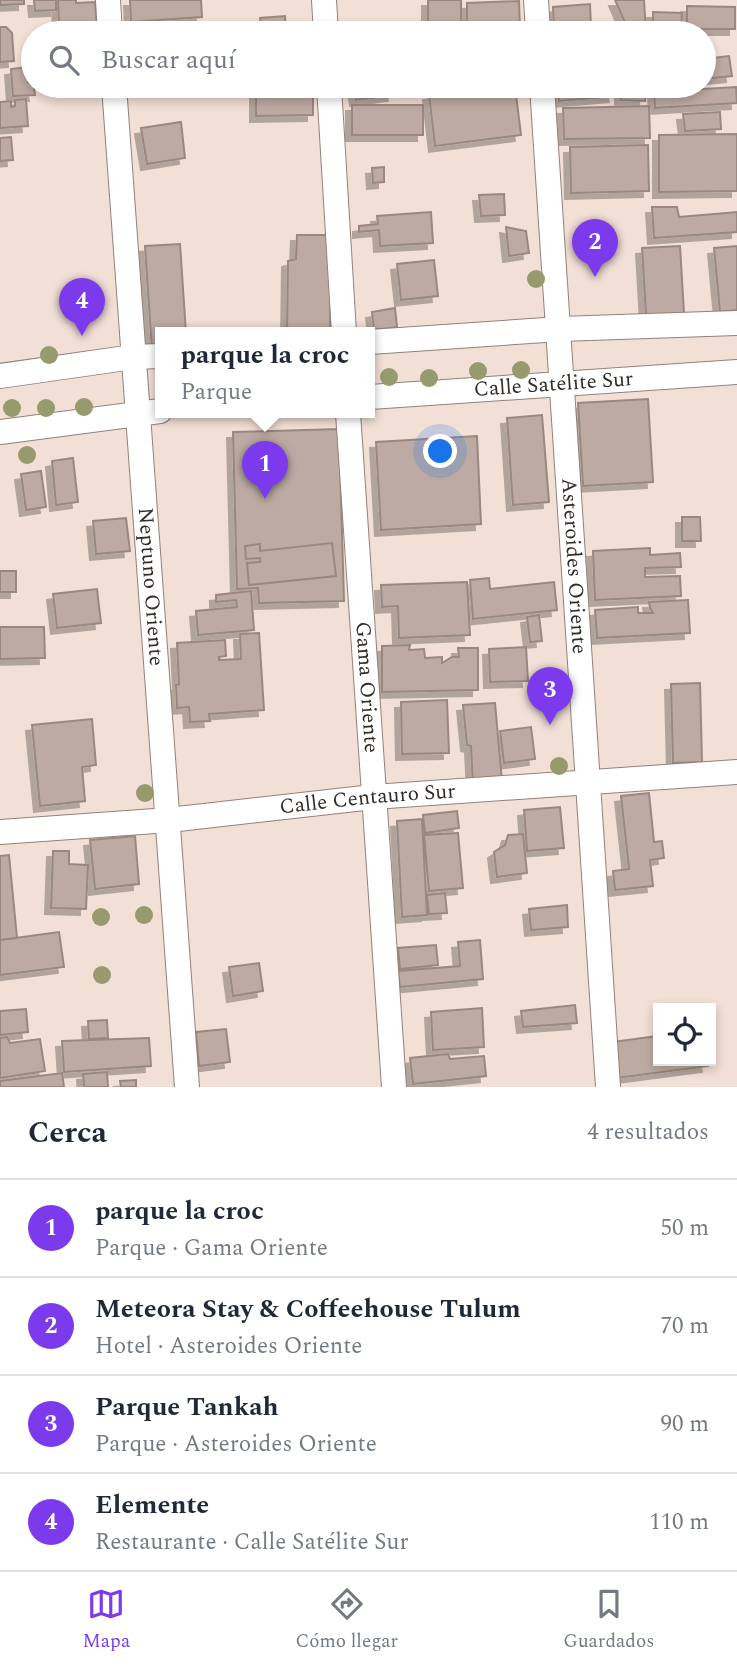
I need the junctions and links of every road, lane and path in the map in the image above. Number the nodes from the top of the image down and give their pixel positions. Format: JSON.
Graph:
{"nodes":[{"id":1,"x":108,"y":0,"type":"edge"},
{"id":2,"x":324,"y":0,"type":"edge"},
{"id":3,"x":536,"y":0,"type":"edge"},
{"id":4,"x":109,"y":21,"type":"edge"},
{"id":5,"x":325,"y":21,"type":"edge"},
{"id":6,"x":537,"y":21,"type":"edge"},
{"id":7,"x":115,"y":98,"type":"edge"},
{"id":8,"x":331,"y":98,"type":"edge"},
{"id":9,"x":543,"y":98,"type":"edge"},
{"id":10,"x":737,"y":323,"type":"edge"},
{"id":11,"x":344,"y":327,"type":"edge"},
{"id":12,"x":560,"y":329,"type":"junction"},
{"id":13,"x":375,"y":342,"type":"edge"},
{"id":14,"x":155,"y":356,"type":"edge"},
{"id":15,"x":132,"y":357,"type":"junction"},
{"id":16,"x":737,"y":372,"type":"edge"},
{"id":17,"x":0,"y":376,"type":"edge"},
{"id":18,"x":563,"y":384,"type":"junction"},
{"id":19,"x":375,"y":397,"type":"edge"},
{"id":20,"x":148,"y":412,"type":"edge"},
{"id":21,"x":348,"y":418,"type":"edge"},
{"id":22,"x":0,"y":432,"type":"edge"},
{"id":23,"x":737,"y":772,"type":"edge"},
{"id":24,"x":586,"y":783,"type":"junction"},
{"id":25,"x":373,"y":797,"type":"junction"},
{"id":26,"x":169,"y":820,"type":"junction"},
{"id":27,"x":0,"y":832,"type":"edge"},
{"id":28,"x":187,"y":1087,"type":"edge"},
{"id":29,"x":394,"y":1087,"type":"edge"},
{"id":30,"x":608,"y":1087,"type":"edge"}],
"edges":[{"from":1,"to":4,"type":"street"},
{"from":2,"to":5,"type":"street"},
{"from":3,"to":6,"type":"street"},
{"from":7,"to":15,"type":"street","name":"Neptuno Oriente"},
{"from":8,"to":11,"type":"street"},
{"from":9,"to":12,"type":"street","name":"Asteroides Oriente"},
{"from":10,"to":12,"type":"street"},
{"from":12,"to":13,"type":"street"},
{"from":12,"to":18,"type":"street","name":"Asteroides Oriente"},
{"from":14,"to":15,"type":"street"},
{"from":15,"to":17,"type":"street"},
{"from":15,"to":20,"type":"street","name":"Neptuno Oriente"},
{"from":16,"to":18,"type":"street","name":"Calle Satélite Sur"},
{"from":18,"to":19,"type":"street","name":"Calle Satélite Sur"},
{"from":18,"to":24,"type":"street","name":"Asteroides Oriente"},
{"from":20,"to":22,"type":"street"},
{"from":20,"to":26,"type":"street","name":"Neptuno Oriente"},
{"from":21,"to":25,"type":"street","name":"Gama Oriente"},
{"from":23,"to":24,"type":"street","name":"Calle Centauro Sur"},
{"from":24,"to":25,"type":"street","name":"Calle Centauro Sur"},
{"from":24,"to":30,"type":"street","name":"Asteroides Oriente"},
{"from":25,"to":26,"type":"street","name":"Calle Centauro Sur"},
{"from":25,"to":29,"type":"street","name":"Gama Oriente"},
{"from":26,"to":27,"type":"street","name":"Calle Centauro Sur"},
{"from":26,"to":28,"type":"street","name":"Neptuno Oriente"}]}
